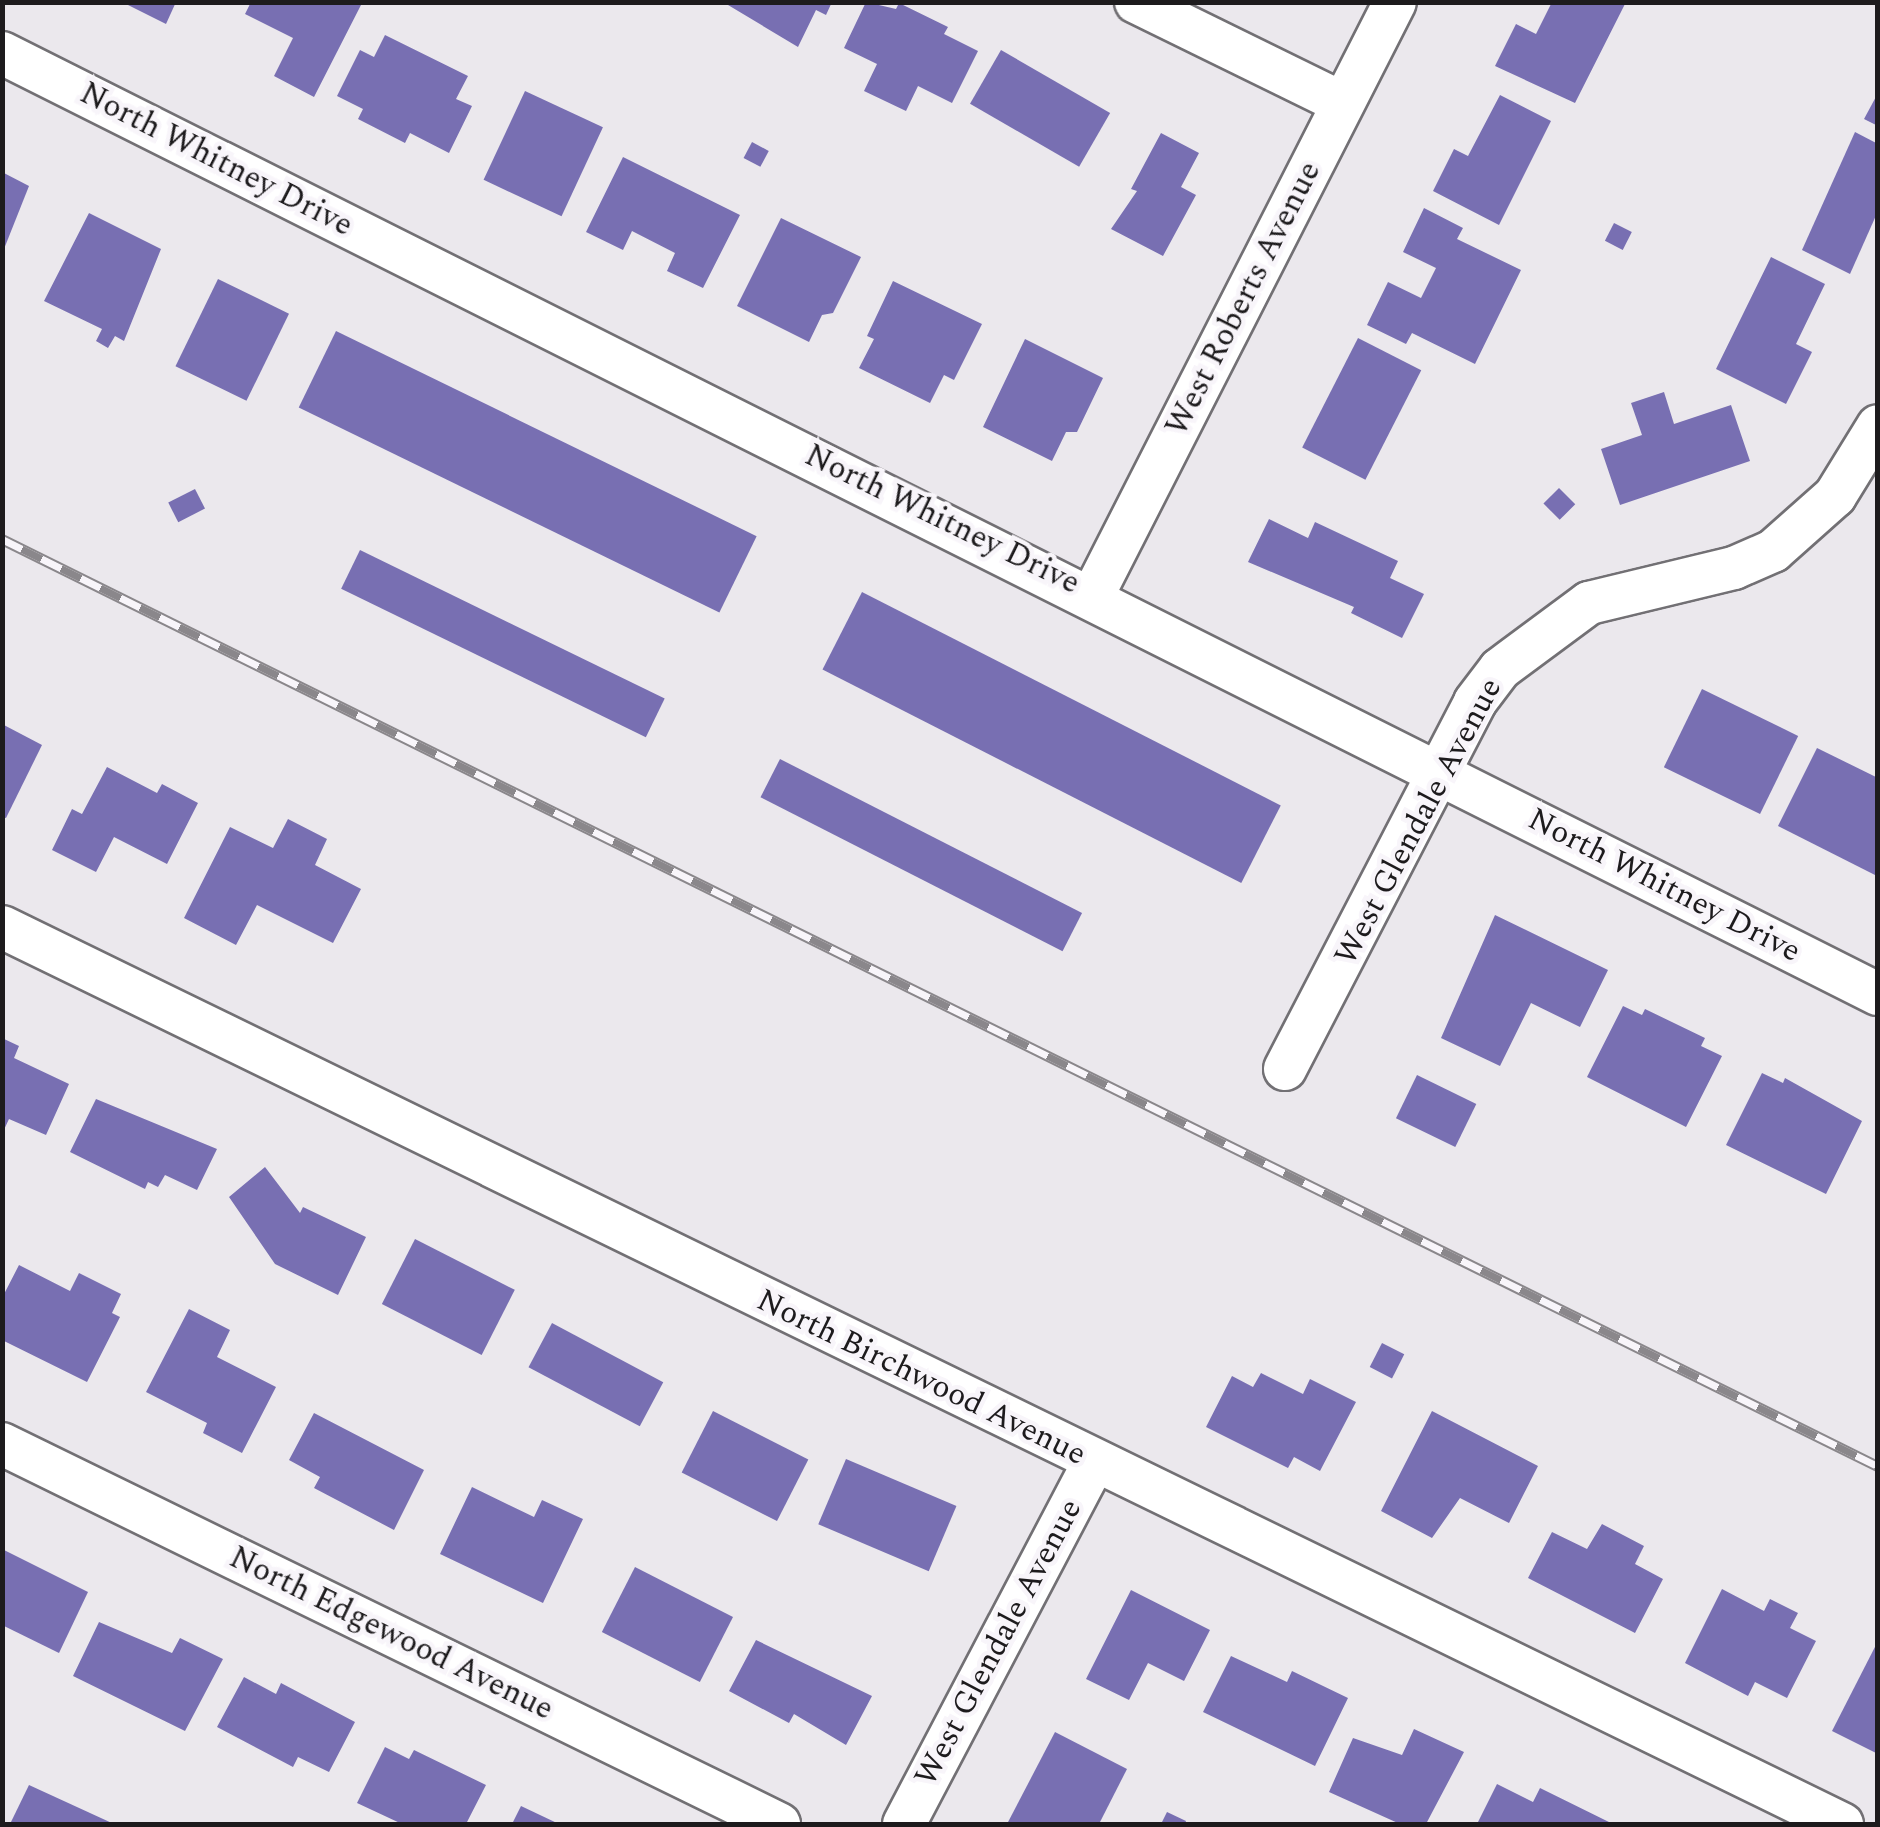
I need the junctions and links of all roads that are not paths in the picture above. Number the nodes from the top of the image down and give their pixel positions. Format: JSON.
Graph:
{"nodes":[{"id":1,"x":1136,"y":2,"type":"edge"},
{"id":2,"x":1394,"y":2,"type":"edge"},
{"id":3,"x":2,"y":53,"type":"edge"},
{"id":4,"x":1342,"y":103,"type":"junction"},
{"id":5,"x":1878,"y":426,"type":"edge"},
{"id":6,"x":1092,"y":594,"type":"junction"},
{"id":7,"x":1439,"y":773,"type":"junction"},
{"id":8,"x":2,"y":927,"type":"edge"},
{"id":9,"x":1878,"y":994,"type":"edge"},
{"id":10,"x":1285,"y":1069,"type":"dead end"},
{"id":11,"x":2,"y":1444,"type":"edge"},
{"id":12,"x":1094,"y":1462,"type":"junction"},
{"id":13,"x":778,"y":1824,"type":"edge"},
{"id":14,"x":904,"y":1824,"type":"edge"},
{"id":15,"x":1842,"y":1824,"type":"edge"}],
"edges":[{"from":1,"to":4,"type":"street"},
{"from":2,"to":4,"type":"street","name":"West Roberts Avenue"},
{"from":3,"to":6,"type":"street","name":"North Whitney Drive"},
{"from":4,"to":6,"type":"street","name":"West Roberts Avenue"},
{"from":5,"to":7,"type":"street","name":"West Glendale Avenue"},
{"from":6,"to":7,"type":"street","name":"North Whitney Drive"},
{"from":7,"to":9,"type":"street","name":"North Whitney Drive"},
{"from":7,"to":10,"type":"street","name":"West Glendale Avenue"},
{"from":8,"to":12,"type":"street","name":"North Birchwood Avenue"},
{"from":11,"to":13,"type":"street","name":"North Edgewood Avenue"},
{"from":12,"to":14,"type":"street","name":"West Glendale Avenue"},
{"from":12,"to":15,"type":"street","name":"North Birchwood Avenue"}]}
